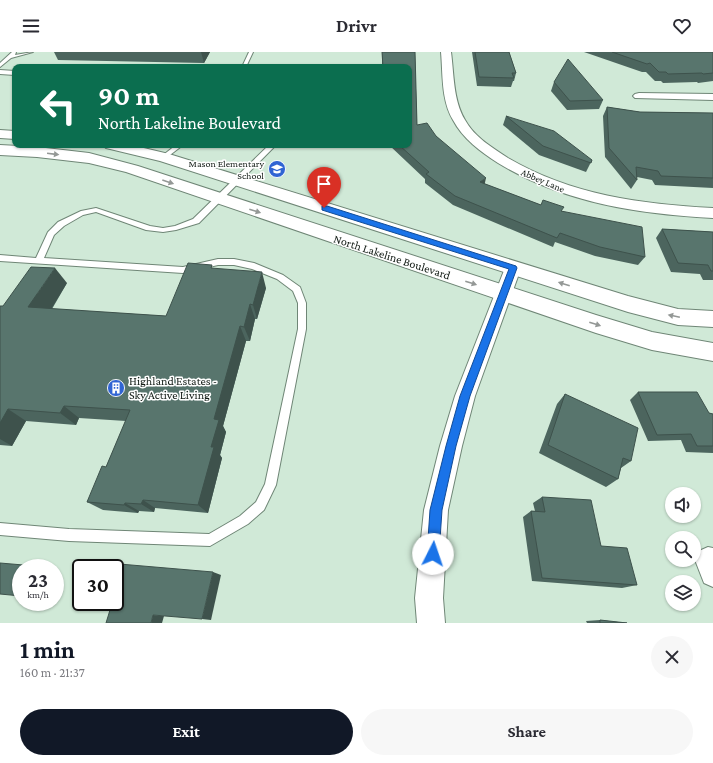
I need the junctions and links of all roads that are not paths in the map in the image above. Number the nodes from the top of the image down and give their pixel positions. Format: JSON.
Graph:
{"nodes":[{"id":1,"x":14,"y":52,"type":"edge"},
{"id":2,"x":31,"y":52,"type":"edge"},
{"id":3,"x":251,"y":52,"type":"edge"},
{"id":4,"x":446,"y":52,"type":"edge"},
{"id":5,"x":10,"y":57,"type":"junction"},
{"id":6,"x":245,"y":64,"type":"edge"},
{"id":7,"x":0,"y":66,"type":"edge"},
{"id":8,"x":0,"y":72,"type":"edge"},
{"id":9,"x":12,"y":73,"type":"edge"},
{"id":10,"x":639,"y":96,"type":"dead end"},
{"id":11,"x":713,"y":97,"type":"edge"},
{"id":12,"x":0,"y":134,"type":"edge"},
{"id":13,"x":12,"y":135,"type":"edge"},
{"id":14,"x":124,"y":148,"type":"edge"},
{"id":15,"x":176,"y":148,"type":"edge"},
{"id":16,"x":270,"y":148,"type":"edge"},
{"id":17,"x":0,"y":150,"type":"edge"},
{"id":18,"x":164,"y":157,"type":"junction"},
{"id":19,"x":237,"y":180,"type":"junction"},
{"id":20,"x":218,"y":199,"type":"junction"},
{"id":21,"x":713,"y":213,"type":"edge"},
{"id":22,"x":0,"y":258,"type":"edge"},
{"id":23,"x":40,"y":260,"type":"junction"},
{"id":24,"x":513,"y":268,"type":"junction"},
{"id":25,"x":503,"y":294,"type":"junction"},
{"id":26,"x":713,"y":319,"type":"edge"},
{"id":27,"x":713,"y":352,"type":"edge"},
{"id":28,"x":0,"y":529,"type":"edge"},
{"id":29,"x":431,"y":623,"type":"edge"}],
"edges":[{"from":1,"to":5,"type":"lane"},
{"from":2,"to":5,"type":"lane"},
{"from":3,"to":6,"type":"lane"},
{"from":4,"to":21,"type":"street","name":"Abbey Lane"},
{"from":5,"to":7,"type":"lane"},
{"from":8,"to":9,"type":"lane"},
{"from":10,"to":11,"type":"street"},
{"from":12,"to":13,"type":"main road"},
{"from":14,"to":18,"type":"main road"},
{"from":15,"to":18,"type":"lane"},
{"from":16,"to":19,"type":"lane"},
{"from":17,"to":20,"type":"main road","name":"North Lakeline Boulevard","one_way":true},
{"from":18,"to":19,"type":"main road"},
{"from":19,"to":20,"type":"lane"},
{"from":19,"to":24,"type":"main road"},
{"from":20,"to":23,"type":"lane"},
{"from":20,"to":25,"type":"main road","name":"North Lakeline Boulevard","one_way":true},
{"from":22,"to":23,"type":"lane"},
{"from":23,"to":28,"type":"lane"},
{"from":24,"to":25,"type":"street"},
{"from":26,"to":24,"type":"main road","one_way":true},
{"from":25,"to":27,"type":"main road","name":"North Lakeline Boulevard","one_way":true},
{"from":25,"to":29,"type":"street"}]}
